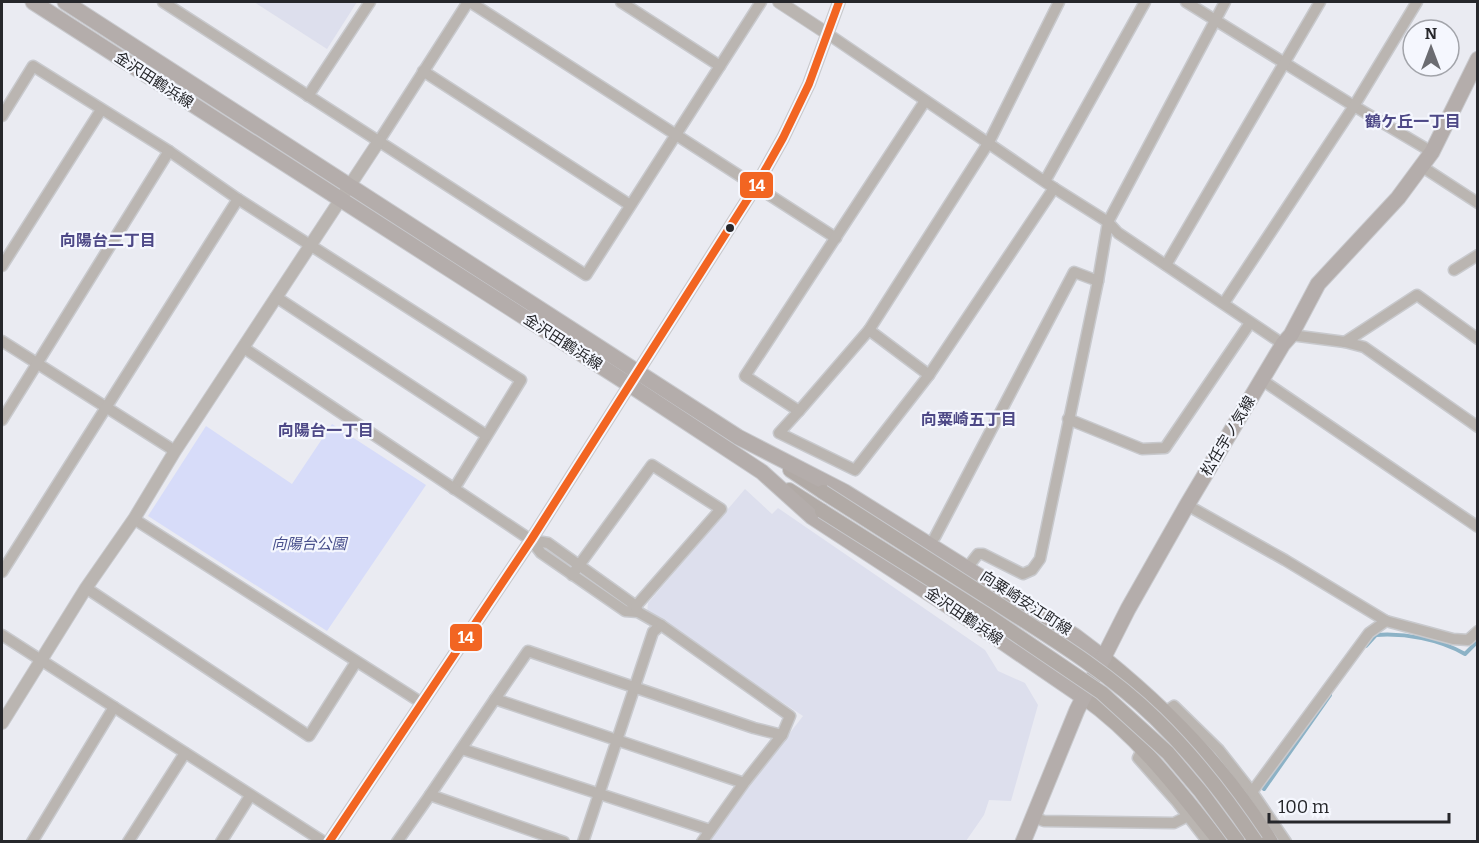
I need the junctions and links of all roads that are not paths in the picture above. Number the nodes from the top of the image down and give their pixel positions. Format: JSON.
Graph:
{"nodes":[{"id":1,"x":33,"y":2,"type":"edge"},
{"id":2,"x":65,"y":2,"type":"edge"},
{"id":3,"x":163,"y":2,"type":"edge"},
{"id":4,"x":370,"y":2,"type":"edge"},
{"id":5,"x":469,"y":2,"type":"edge"},
{"id":6,"x":621,"y":2,"type":"edge"},
{"id":7,"x":761,"y":2,"type":"edge"},
{"id":8,"x":778,"y":2,"type":"edge"},
{"id":9,"x":839,"y":2,"type":"edge"},
{"id":10,"x":1059,"y":2,"type":"edge"},
{"id":11,"x":1145,"y":2,"type":"edge"},
{"id":12,"x":1186,"y":2,"type":"edge"},
{"id":13,"x":1225,"y":2,"type":"edge"},
{"id":14,"x":1320,"y":2,"type":"edge"},
{"id":15,"x":1417,"y":2,"type":"edge"},
{"id":16,"x":1216,"y":20,"type":"junction"},
{"id":17,"x":828,"y":34,"type":"junction"},
{"id":18,"x":1478,"y":60,"type":"edge"},
{"id":19,"x":1286,"y":63,"type":"junction"},
{"id":20,"x":720,"y":66,"type":"junction"},
{"id":21,"x":423,"y":71,"type":"junction"},
{"id":22,"x":308,"y":96,"type":"junction"},
{"id":23,"x":925,"y":101,"type":"junction"},
{"id":24,"x":1354,"y":106,"type":"junction"},
{"id":25,"x":101,"y":110,"type":"junction"},
{"id":26,"x":2,"y":116,"type":"edge"},
{"id":27,"x":675,"y":135,"type":"junction"},
{"id":28,"x":379,"y":141,"type":"junction"},
{"id":29,"x":988,"y":142,"type":"junction"},
{"id":30,"x":169,"y":151,"type":"junction"},
{"id":31,"x":1432,"y":152,"type":"junction"},
{"id":32,"x":1421,"y":166,"type":"junction"},
{"id":33,"x":349,"y":184,"type":"junction"},
{"id":34,"x":1050,"y":185,"type":"junction"},
{"id":35,"x":756,"y":186,"type":"junction"},
{"id":36,"x":238,"y":199,"type":"junction"},
{"id":37,"x":339,"y":199,"type":"junction"},
{"id":38,"x":1478,"y":203,"type":"edge"},
{"id":39,"x":630,"y":205,"type":"junction"},
{"id":40,"x":1108,"y":222,"type":"junction"},
{"id":41,"x":836,"y":238,"type":"junction"},
{"id":42,"x":311,"y":244,"type":"junction"},
{"id":43,"x":1478,"y":255,"type":"edge"},
{"id":44,"x":1166,"y":265,"type":"junction"},
{"id":45,"x":2,"y":266,"type":"edge"},
{"id":46,"x":1454,"y":270,"type":"dead end"},
{"id":47,"x":1098,"y":280,"type":"junction"},
{"id":48,"x":276,"y":297,"type":"junction"},
{"id":49,"x":1224,"y":303,"type":"junction"},
{"id":50,"x":1250,"y":323,"type":"junction"},
{"id":51,"x":868,"y":330,"type":"junction"},
{"id":52,"x":1478,"y":339,"type":"edge"},
{"id":53,"x":1287,"y":340,"type":"junction"},
{"id":54,"x":2,"y":341,"type":"edge"},
{"id":55,"x":1345,"y":342,"type":"junction"},
{"id":56,"x":244,"y":348,"type":"junction"},
{"id":57,"x":38,"y":363,"type":"junction"},
{"id":58,"x":929,"y":375,"type":"junction"},
{"id":59,"x":634,"y":379,"type":"junction"},
{"id":60,"x":1262,"y":380,"type":"junction"},
{"id":61,"x":107,"y":407,"type":"junction"},
{"id":62,"x":799,"y":411,"type":"junction"},
{"id":63,"x":1068,"y":419,"type":"junction"},
{"id":64,"x":2,"y":420,"type":"edge"},
{"id":65,"x":1478,"y":427,"type":"edge"},
{"id":66,"x":486,"y":435,"type":"junction"},
{"id":67,"x":738,"y":436,"type":"junction"},
{"id":68,"x":175,"y":451,"type":"junction"},
{"id":69,"x":762,"y":472,"type":"junction"},
{"id":70,"x":454,"y":489,"type":"junction"},
{"id":71,"x":1187,"y":505,"type":"junction"},
{"id":72,"x":134,"y":519,"type":"junction"},
{"id":73,"x":1478,"y":527,"type":"edge"},
{"id":74,"x":934,"y":537,"type":"dead end"},
{"id":75,"x":531,"y":540,"type":"junction"},
{"id":76,"x":579,"y":566,"type":"junction"},
{"id":77,"x":968,"y":568,"type":"junction"},
{"id":78,"x":2,"y":572,"type":"edge"},
{"id":79,"x":572,"y":575,"type":"junction"},
{"id":80,"x":86,"y":588,"type":"junction"},
{"id":81,"x":637,"y":609,"type":"junction"},
{"id":82,"x":1386,"y":621,"type":"junction"},
{"id":83,"x":661,"y":626,"type":"junction"},
{"id":84,"x":1478,"y":631,"type":"edge"},
{"id":85,"x":2,"y":635,"type":"edge"},
{"id":86,"x":1104,"y":657,"type":"junction"},
{"id":87,"x":42,"y":661,"type":"junction"},
{"id":88,"x":356,"y":662,"type":"junction"},
{"id":89,"x":635,"y":687,"type":"junction"},
{"id":90,"x":1083,"y":697,"type":"junction"},
{"id":91,"x":495,"y":699,"type":"junction"},
{"id":92,"x":422,"y":703,"type":"junction"},
{"id":93,"x":114,"y":707,"type":"junction"},
{"id":94,"x":1165,"y":712,"type":"junction"},
{"id":95,"x":2,"y":723,"type":"edge"},
{"id":96,"x":783,"y":735,"type":"junction"},
{"id":97,"x":616,"y":740,"type":"junction"},
{"id":98,"x":462,"y":749,"type":"junction"},
{"id":99,"x":1142,"y":750,"type":"junction"},
{"id":100,"x":185,"y":753,"type":"junction"},
{"id":101,"x":744,"y":783,"type":"junction"},
{"id":102,"x":1252,"y":792,"type":"junction"},
{"id":103,"x":598,"y":794,"type":"junction"},
{"id":104,"x":430,"y":795,"type":"junction"},
{"id":105,"x":250,"y":796,"type":"junction"},
{"id":106,"x":1188,"y":816,"type":"junction"},
{"id":107,"x":1031,"y":828,"type":"edge"},
{"id":108,"x":710,"y":830,"type":"junction"},
{"id":109,"x":1202,"y":840,"type":"edge"},
{"id":110,"x":32,"y":842,"type":"edge"},
{"id":111,"x":128,"y":842,"type":"edge"},
{"id":112,"x":221,"y":842,"type":"edge"},
{"id":113,"x":324,"y":842,"type":"edge"},
{"id":114,"x":328,"y":842,"type":"edge"},
{"id":115,"x":397,"y":842,"type":"edge"},
{"id":116,"x":564,"y":842,"type":"edge"},
{"id":117,"x":583,"y":842,"type":"edge"},
{"id":118,"x":702,"y":842,"type":"edge"},
{"id":119,"x":1023,"y":842,"type":"edge"},
{"id":120,"x":1220,"y":842,"type":"edge"},
{"id":121,"x":1238,"y":842,"type":"edge"},
{"id":122,"x":1256,"y":842,"type":"edge"},
{"id":123,"x":1271,"y":842,"type":"edge"},
{"id":124,"x":1286,"y":842,"type":"edge"}],
"edges":[{"from":1,"to":37,"type":"main road","name":"金沢田鶴浜線"},
{"from":2,"to":33,"type":"main road","name":"金沢田鶴浜線"},
{"from":3,"to":22,"type":"street"},
{"from":4,"to":22,"type":"street"},
{"from":5,"to":21,"type":"street"},
{"from":5,"to":27,"type":"street"},
{"from":6,"to":20,"type":"street"},
{"from":7,"to":20,"type":"street"},
{"from":8,"to":17,"type":"street"},
{"from":9,"to":17,"type":"street"},
{"from":10,"to":29,"type":"street"},
{"from":11,"to":34,"type":"street"},
{"from":12,"to":16,"type":"street"},
{"from":13,"to":16,"type":"street"},
{"from":14,"to":19,"type":"street"},
{"from":15,"to":24,"type":"street"},
{"from":16,"to":19,"type":"street"},
{"from":16,"to":40,"type":"street"},
{"from":17,"to":23,"type":"street"},
{"from":17,"to":35,"type":"street"},
{"from":18,"to":31,"type":"main road","name":"松任宇ノ気線"},
{"from":19,"to":24,"type":"street"},
{"from":19,"to":44,"type":"street"},
{"from":20,"to":27,"type":"street"},
{"from":21,"to":28,"type":"street"},
{"from":21,"to":39,"type":"street"},
{"from":22,"to":28,"type":"street"},
{"from":23,"to":29,"type":"street"},
{"from":23,"to":41,"type":"street"},
{"from":24,"to":31,"type":"street"},
{"from":24,"to":49,"type":"street"},
{"from":25,"to":26,"type":"street"},
{"from":25,"to":30,"type":"street"},
{"from":25,"to":45,"type":"street"},
{"from":27,"to":35,"type":"street"},
{"from":27,"to":39,"type":"street"},
{"from":28,"to":33,"type":"street"},
{"from":28,"to":39,"type":"street"},
{"from":29,"to":34,"type":"street"},
{"from":29,"to":51,"type":"street"},
{"from":30,"to":36,"type":"street"},
{"from":30,"to":57,"type":"street"},
{"from":31,"to":32,"type":"main road","name":"松任宇ノ気線"},
{"from":32,"to":38,"type":"street"},
{"from":32,"to":53,"type":"main road","name":"松任宇ノ気線"},
{"from":33,"to":37,"type":"street"},
{"from":33,"to":59,"type":"main road","name":"金沢田鶴浜線"},
{"from":34,"to":40,"type":"street"},
{"from":34,"to":58,"type":"street"},
{"from":35,"to":41,"type":"street"},
{"from":35,"to":59,"type":"street"},
{"from":36,"to":42,"type":"street"},
{"from":36,"to":61,"type":"street"},
{"from":37,"to":42,"type":"street"},
{"from":37,"to":59,"type":"main road","name":"金沢田鶴浜線"},
{"from":40,"to":44,"type":"street"},
{"from":40,"to":47,"type":"street"},
{"from":41,"to":62,"type":"street"},
{"from":42,"to":48,"type":"street"},
{"from":42,"to":66,"type":"street"},
{"from":43,"to":46,"type":"street"},
{"from":44,"to":49,"type":"street"},
{"from":47,"to":63,"type":"street"},
{"from":47,"to":74,"type":"street"},
{"from":48,"to":56,"type":"street"},
{"from":48,"to":66,"type":"street"},
{"from":49,"to":50,"type":"street"},
{"from":50,"to":53,"type":"street"},
{"from":50,"to":63,"type":"street"},
{"from":51,"to":58,"type":"street"},
{"from":51,"to":62,"type":"street"},
{"from":52,"to":55,"type":"street"},
{"from":53,"to":55,"type":"street"},
{"from":53,"to":60,"type":"main road","name":"松任宇ノ気線"},
{"from":54,"to":57,"type":"street"},
{"from":55,"to":65,"type":"street"},
{"from":56,"to":68,"type":"street"},
{"from":56,"to":70,"type":"street"},
{"from":57,"to":61,"type":"street"},
{"from":57,"to":64,"type":"street"},
{"from":58,"to":62,"type":"street"},
{"from":59,"to":67,"type":"main road","name":"金沢田鶴浜線"},
{"from":59,"to":69,"type":"main road","name":"金沢田鶴浜線"},
{"from":59,"to":75,"type":"street"},
{"from":60,"to":71,"type":"main road","name":"松任宇ノ気線"},
{"from":60,"to":73,"type":"street"},
{"from":61,"to":68,"type":"street"},
{"from":61,"to":78,"type":"street"},
{"from":63,"to":77,"type":"street"},
{"from":66,"to":70,"type":"street"},
{"from":67,"to":77,"type":"main road","name":"金沢田鶴浜線"},
{"from":67,"to":122,"type":"main road","name":"向粟崎安江町線","bridge":true},
{"from":68,"to":72,"type":"street"},
{"from":69,"to":90,"type":"main road","name":"金沢田鶴浜線"},
{"from":69,"to":121,"type":"main road","name":"向粟崎安江町線","bridge":true},
{"from":70,"to":75,"type":"street"},
{"from":71,"to":82,"type":"street"},
{"from":71,"to":86,"type":"main road","name":"松任宇ノ気線"},
{"from":72,"to":80,"type":"street"},
{"from":72,"to":88,"type":"street"},
{"from":75,"to":76,"type":"street"},
{"from":75,"to":79,"type":"street"},
{"from":75,"to":92,"type":"street"},
{"from":76,"to":79,"type":"street"},
{"from":76,"to":81,"type":"street"},
{"from":76,"to":81,"type":"street"},
{"from":77,"to":86,"type":"main road","name":"金沢田鶴浜線"},
{"from":79,"to":81,"type":"street"},
{"from":80,"to":87,"type":"street"},
{"from":80,"to":88,"type":"street"},
{"from":81,"to":83,"type":"street"},
{"from":82,"to":84,"type":"street"},
{"from":82,"to":102,"type":"street"},
{"from":83,"to":89,"type":"street"},
{"from":83,"to":96,"type":"street"},
{"from":85,"to":87,"type":"street"},
{"from":86,"to":90,"type":"main road","name":"松任宇ノ気線"},
{"from":86,"to":94,"type":"main road"},
{"from":87,"to":93,"type":"street"},
{"from":87,"to":95,"type":"street"},
{"from":88,"to":92,"type":"street"},
{"from":89,"to":91,"type":"street"},
{"from":89,"to":96,"type":"street"},
{"from":89,"to":97,"type":"street"},
{"from":90,"to":99,"type":"main road"},
{"from":90,"to":107,"type":"main road","name":"松任宇ノ気線"},
{"from":91,"to":97,"type":"street"},
{"from":91,"to":98,"type":"street"},
{"from":92,"to":114,"type":"street"},
{"from":93,"to":100,"type":"street"},
{"from":93,"to":110,"type":"street"},
{"from":94,"to":102,"type":"street"},
{"from":94,"to":123,"type":"main road"},
{"from":96,"to":101,"type":"street"},
{"from":97,"to":101,"type":"street"},
{"from":97,"to":103,"type":"street"},
{"from":98,"to":103,"type":"street"},
{"from":98,"to":104,"type":"street"},
{"from":99,"to":106,"type":"street"},
{"from":99,"to":120,"type":"main road"},
{"from":100,"to":105,"type":"street"},
{"from":100,"to":111,"type":"street"},
{"from":101,"to":108,"type":"street"},
{"from":102,"to":124,"type":"street"},
{"from":103,"to":108,"type":"street"},
{"from":103,"to":117,"type":"street"},
{"from":104,"to":115,"type":"street"},
{"from":104,"to":116,"type":"street"},
{"from":105,"to":112,"type":"street"},
{"from":105,"to":113,"type":"street"},
{"from":106,"to":107,"type":"street"},
{"from":106,"to":109,"type":"street"},
{"from":107,"to":119,"type":"main road","name":"松任宇ノ気線"},
{"from":108,"to":118,"type":"street"}]}
